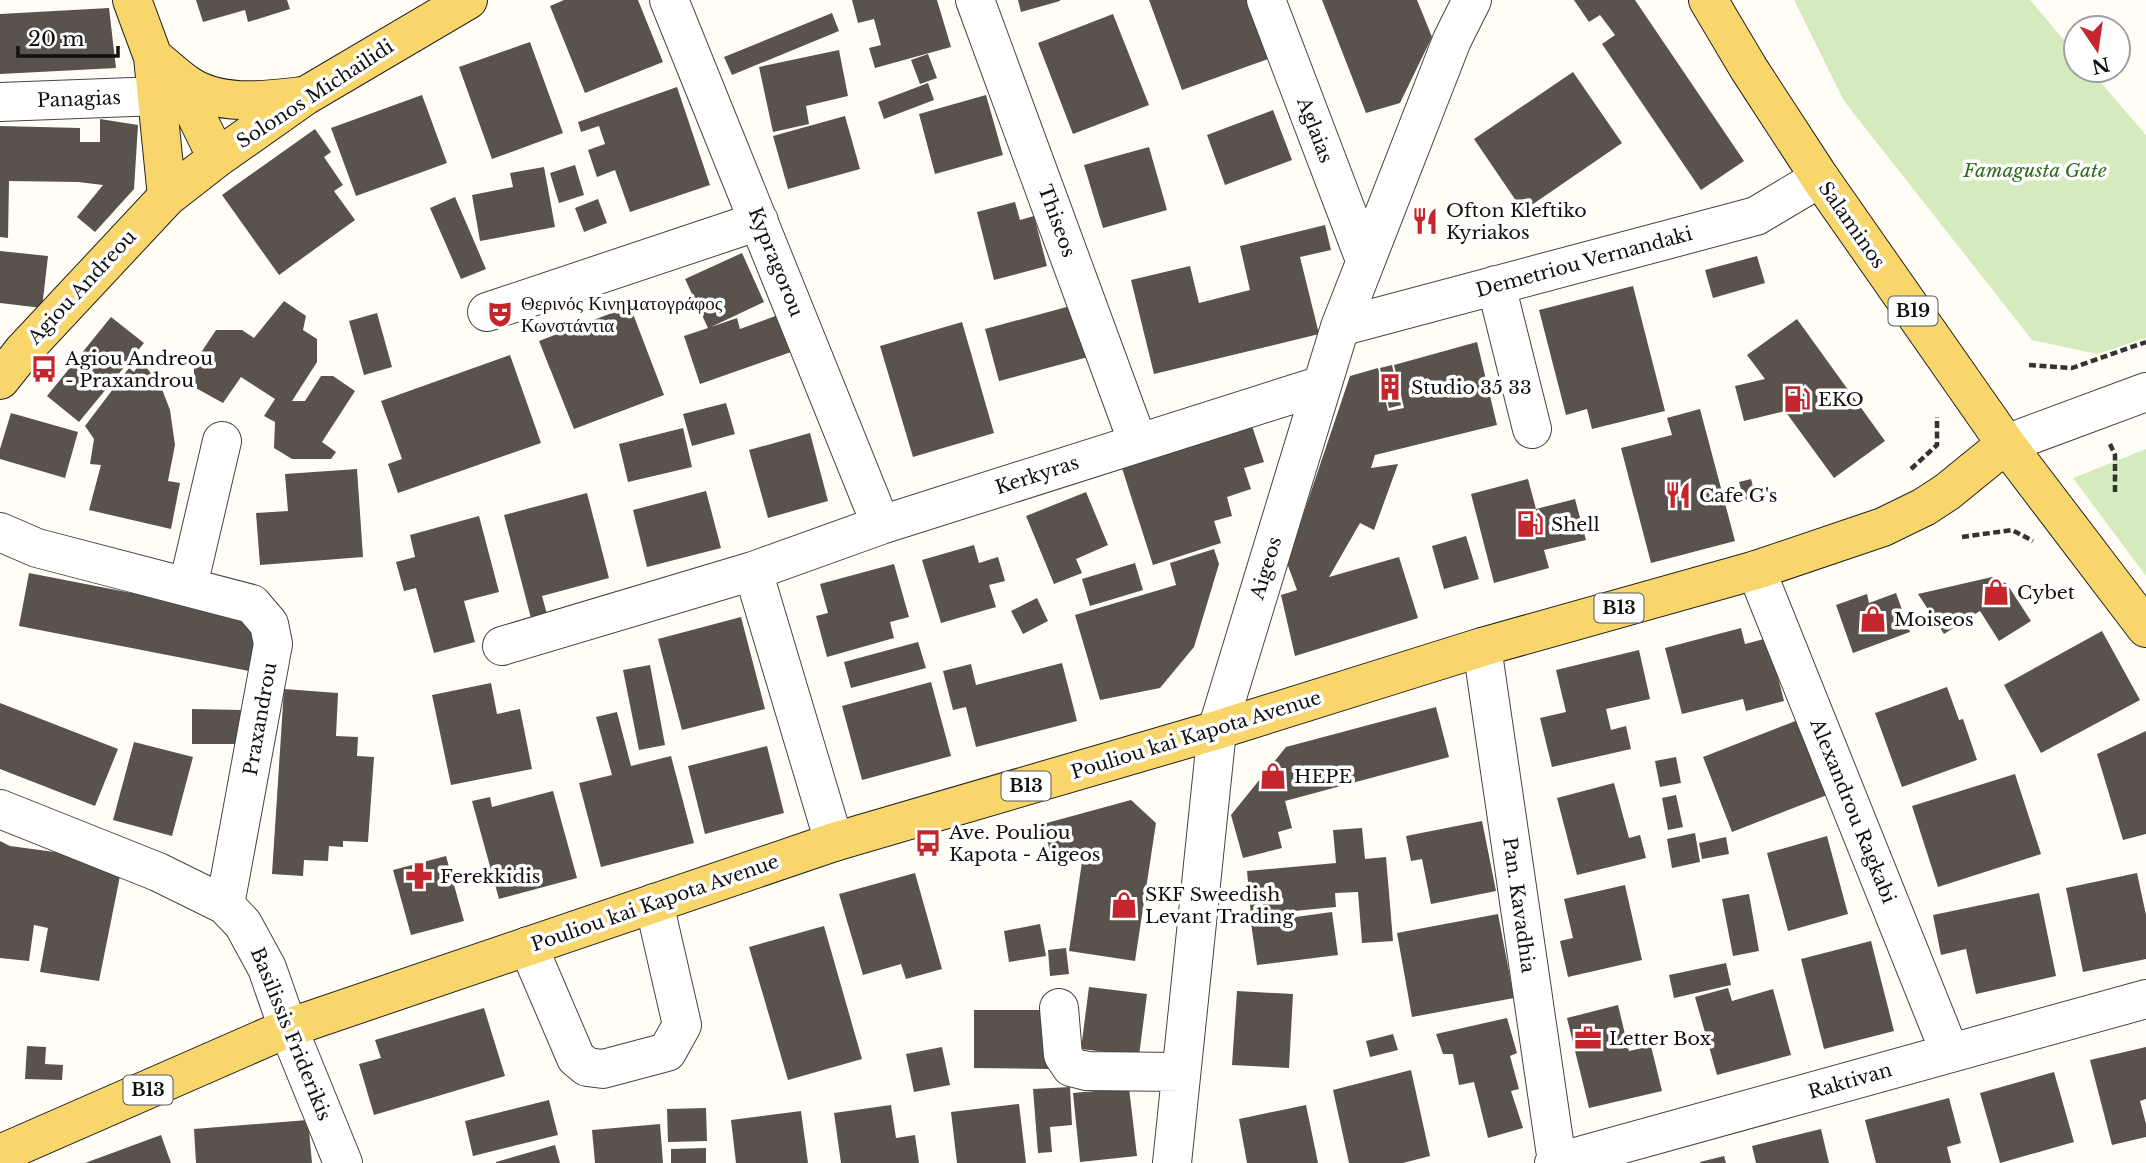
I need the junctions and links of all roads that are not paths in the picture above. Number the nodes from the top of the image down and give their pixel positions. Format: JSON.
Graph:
{"nodes":[{"id":1,"x":132,"y":0,"type":"edge"},
{"id":2,"x":468,"y":0,"type":"edge"},
{"id":3,"x":669,"y":0,"type":"edge"},
{"id":4,"x":975,"y":0,"type":"edge"},
{"id":5,"x":1266,"y":0,"type":"edge"},
{"id":6,"x":1472,"y":0,"type":"edge"},
{"id":7,"x":1708,"y":0,"type":"edge"},
{"id":8,"x":153,"y":57,"type":"junction"},
{"id":9,"x":158,"y":96,"type":"junction"},
{"id":10,"x":305,"y":96,"type":"junction"},
{"id":11,"x":0,"y":102,"type":"edge"},
{"id":12,"x":217,"y":158,"type":"junction"},
{"id":13,"x":1820,"y":178,"type":"junction"},
{"id":14,"x":167,"y":197,"type":"junction"},
{"id":15,"x":760,"y":221,"type":"junction"},
{"id":16,"x":1365,"y":260,"type":"junction"},
{"id":17,"x":1496,"y":285,"type":"junction"},
{"id":18,"x":487,"y":312,"type":"dead end"},
{"id":19,"x":1339,"y":327,"type":"junction"},
{"id":20,"x":0,"y":380,"type":"edge"},
{"id":21,"x":1322,"y":385,"type":"junction"},
{"id":22,"x":2146,"y":392,"type":"edge"},
{"id":23,"x":1532,"y":429,"type":"dead end"},
{"id":24,"x":222,"y":441,"type":"dead end"},
{"id":25,"x":1138,"y":443,"type":"junction"},
{"id":26,"x":2006,"y":444,"type":"junction"},
{"id":27,"x":881,"y":525,"type":"junction"},
{"id":28,"x":0,"y":532,"type":"edge"},
{"id":29,"x":1756,"y":570,"type":"junction"},
{"id":30,"x":754,"y":571,"type":"junction"},
{"id":31,"x":188,"y":586,"type":"junction"},
{"id":32,"x":2146,"y":628,"type":"edge"},
{"id":33,"x":502,"y":646,"type":"dead end"},
{"id":34,"x":1482,"y":647,"type":"junction"},
{"id":35,"x":1217,"y":730,"type":"junction"},
{"id":36,"x":0,"y":809,"type":"edge"},
{"id":37,"x":834,"y":842,"type":"junction"},
{"id":38,"x":654,"y":903,"type":"junction"},
{"id":39,"x":225,"y":905,"type":"junction"},
{"id":40,"x":528,"y":946,"type":"junction"},
{"id":41,"x":2146,"y":999,"type":"edge"},
{"id":42,"x":1059,"y":1007,"type":"dead end"},
{"id":43,"x":288,"y":1028,"type":"junction"},
{"id":44,"x":1950,"y":1053,"type":"junction"},
{"id":45,"x":1181,"y":1072,"type":"junction"},
{"id":46,"x":7,"y":1156,"type":"edge"},
{"id":47,"x":343,"y":1163,"type":"edge"},
{"id":48,"x":1172,"y":1163,"type":"edge"},
{"id":49,"x":1556,"y":1163,"type":"edge"}],
"edges":[{"from":1,"to":8,"type":"main road"},
{"from":2,"to":10,"type":"main road","name":"Solonos Michailidi"},
{"from":3,"to":15,"type":"street","name":"Kypragorou"},
{"from":4,"to":25,"type":"street","name":"Thiseos"},
{"from":5,"to":16,"type":"street","name":"Aglaias"},
{"from":6,"to":16,"type":"street","name":"Aigeos"},
{"from":7,"to":13,"type":"main road","name":"Salaminos","number":"B19"},
{"from":8,"to":9,"type":"main road"},
{"from":8,"to":10,"type":"main road"},
{"from":8,"to":12,"type":"main road"},
{"from":9,"to":11,"type":"street","name":"Panagias"},
{"from":9,"to":14,"type":"main road"},
{"from":10,"to":12,"type":"main road","name":"Solonos Michailidi"},
{"from":12,"to":14,"type":"main road","name":"Solonos Michailidi"},
{"from":13,"to":17,"type":"street","name":"Demetriou Vernandaki"},
{"from":13,"to":26,"type":"main road","name":"Salaminos","number":"B19"},
{"from":14,"to":20,"type":"main road","name":"Agiou Andreou"},
{"from":15,"to":18,"type":"street"},
{"from":15,"to":27,"type":"street","name":"Kypragorou"},
{"from":16,"to":19,"type":"street","name":"Aigeos"},
{"from":17,"to":19,"type":"street","name":"Demetriou Vernandaki"},
{"from":17,"to":23,"type":"street"},
{"from":19,"to":21,"type":"street","name":"Aigeos"},
{"from":21,"to":25,"type":"street","name":"Kerkyras"},
{"from":21,"to":35,"type":"street","name":"Aigeos"},
{"from":22,"to":26,"type":"street","name":"Pouliou kai Kapota Avenue"},
{"from":24,"to":31,"type":"street"},
{"from":25,"to":27,"type":"street","name":"Kerkyras"},
{"from":26,"to":29,"type":"main road","name":"Pouliou kai Kapota Avenue","number":"B13"},
{"from":26,"to":32,"type":"main road","number":"B19"},
{"from":27,"to":30,"type":"street","name":"Kerkyras"},
{"from":28,"to":31,"type":"street","name":"Praxandrou"},
{"from":29,"to":34,"type":"main road","name":"Pouliou kai Kapota Avenue","number":"B13"},
{"from":29,"to":44,"type":"street","name":"Alexandrou Ragkabi"},
{"from":30,"to":33,"type":"street","name":"Kerkyras"},
{"from":30,"to":37,"type":"street"},
{"from":31,"to":39,"type":"street","name":"Praxandrou"},
{"from":34,"to":35,"type":"main road","name":"Pouliou kai Kapota Avenue","number":"B13"},
{"from":34,"to":49,"type":"street","name":"Pan. Kavadhia"},
{"from":35,"to":37,"type":"main road","name":"Pouliou kai Kapota Avenue","number":"B13"},
{"from":35,"to":45,"type":"street","name":"Aigeos"},
{"from":36,"to":39,"type":"street","name":"Basilissis Friderikis"},
{"from":37,"to":38,"type":"main road","name":"Pouliou kai Kapota Avenue","number":"B13"},
{"from":38,"to":40,"type":"main road","name":"Pouliou kai Kapota Avenue","number":"B13"},
{"from":38,"to":40,"type":"street"},
{"from":39,"to":43,"type":"street","name":"Basilissis Friderikis"},
{"from":40,"to":43,"type":"main road","name":"Pouliou kai Kapota Avenue","number":"B13"},
{"from":41,"to":44,"type":"street","name":"Raktivan"},
{"from":42,"to":45,"type":"street"},
{"from":43,"to":46,"type":"main road","name":"Pouliou kai Kapota Avenue","number":"B13"},
{"from":43,"to":47,"type":"street","name":"Basilissis Friderikis"},
{"from":44,"to":49,"type":"street","name":"Raktivan"},
{"from":45,"to":48,"type":"street","name":"Aigeos"}]}
